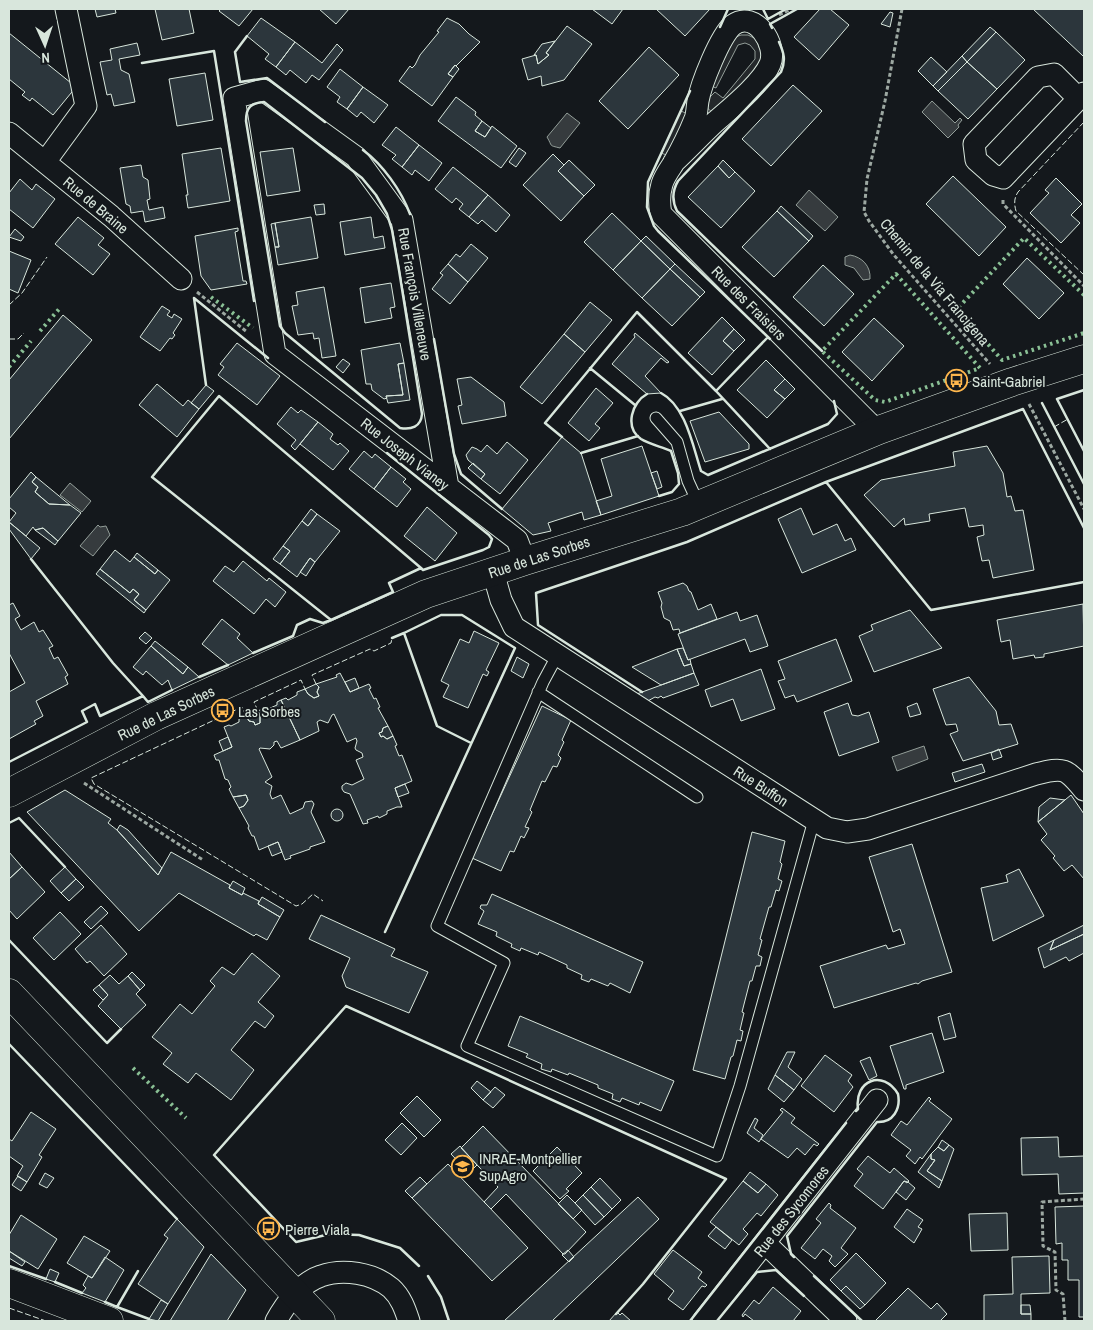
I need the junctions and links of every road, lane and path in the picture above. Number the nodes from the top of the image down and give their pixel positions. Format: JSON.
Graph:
{"nodes":[{"id":1,"x":66,"y":9,"type":"edge"},
{"id":2,"x":902,"y":9,"type":"edge"},
{"id":3,"x":1082,"y":96,"type":"edge"},
{"id":4,"x":9,"y":133,"type":"edge"},
{"id":5,"x":45,"y":162,"type":"junction"},
{"id":6,"x":674,"y":162,"type":"junction"},
{"id":7,"x":1003,"y":178,"type":"junction"},
{"id":8,"x":181,"y":279,"type":"joint"},
{"id":9,"x":1084,"y":286,"type":"edge"},
{"id":10,"x":276,"y":354,"type":"junction"},
{"id":11,"x":1084,"y":359,"type":"edge"},
{"id":12,"x":1012,"y":382,"type":"junction"},
{"id":13,"x":656,"y":418,"type":"dead end"},
{"id":14,"x":879,"y":430,"type":"junction"},
{"id":15,"x":448,"y":488,"type":"junction"},
{"id":16,"x":699,"y":505,"type":"junction"},
{"id":17,"x":1084,"y":509,"type":"edge"},
{"id":18,"x":525,"y":561,"type":"junction"},
{"id":19,"x":493,"y":572,"type":"junction"},
{"id":20,"x":557,"y":656,"type":"junction"},
{"id":21,"x":538,"y":692,"type":"junction"},
{"id":22,"x":82,"y":781,"type":"dead end"},
{"id":23,"x":1081,"y":781,"type":"edge"},
{"id":24,"x":9,"y":793,"type":"edge"},
{"id":25,"x":697,"y":797,"type":"dead end"},
{"id":26,"x":814,"y":820,"type":"junction"},
{"id":27,"x":203,"y":860,"type":"dead end"},
{"id":28,"x":9,"y":993,"type":"edge"},
{"id":29,"x":878,"y":1100,"type":"dead end"},
{"id":30,"x":1084,"y":1198,"type":"edge"},
{"id":31,"x":765,"y":1243,"type":"junction"},
{"id":32,"x":9,"y":1283,"type":"edge"},
{"id":33,"x":295,"y":1294,"type":"junction"},
{"id":34,"x":109,"y":1321,"type":"edge"},
{"id":35,"x":276,"y":1321,"type":"edge"},
{"id":36,"x":321,"y":1321,"type":"edge"},
{"id":37,"x":409,"y":1321,"type":"edge"},
{"id":38,"x":704,"y":1321,"type":"edge"},
{"id":39,"x":846,"y":1321,"type":"edge"},
{"id":40,"x":1065,"y":1321,"type":"edge"}],
"edges":[{"from":1,"to":5,"type":"street"},
{"from":2,"to":12,"type":"path","name":"Chemin de la Via Francigena"},
{"from":3,"to":7,"type":"street"},
{"from":3,"to":7,"type":"street"},
{"from":4,"to":5,"type":"street","name":"Rue de Braine"},
{"from":5,"to":8,"type":"street","name":"Rue de Braine"},
{"from":6,"to":6,"type":"street","name":"Rue des Fraisiers"},
{"from":6,"to":14,"type":"street","name":"Rue des Fraisiers"},
{"from":7,"to":9,"type":"path"},
{"from":8,"to":10,"type":"path"},
{"from":10,"to":15,"type":"street","name":"Rue Joseph Vianey"},
{"from":10,"to":15,"type":"street","name":"Rue François Villeneuve"},
{"from":11,"to":12,"type":"street","name":"Rue de Las Sorbes"},
{"from":12,"to":14,"type":"street","name":"Rue de Las Sorbes"},
{"from":12,"to":17,"type":"path","name":"Chemin de la Via Francigena"},
{"from":13,"to":16,"type":"lane"},
{"from":14,"to":16,"type":"street","name":"Rue de Las Sorbes"},
{"from":15,"to":18,"type":"street","name":"Rue Joseph Vianey"},
{"from":16,"to":18,"type":"street","name":"Rue de Las Sorbes"},
{"from":18,"to":19,"type":"street","name":"Rue de Las Sorbes"},
{"from":19,"to":20,"type":"street","name":"Rue Buffon"},
{"from":19,"to":24,"type":"street","name":"Rue de Las Sorbes"},
{"from":20,"to":21,"type":"lane"},
{"from":20,"to":26,"type":"street","name":"Rue Buffon"},
{"from":21,"to":25,"type":"lane"},
{"from":21,"to":26,"type":"lane"},
{"from":22,"to":27,"type":"path"},
{"from":23,"to":26,"type":"street","name":"Rue Buffon"},
{"from":28,"to":33,"type":"street"},
{"from":29,"to":31,"type":"street","name":"Rue des Sycomores"},
{"from":30,"to":40,"type":"path"},
{"from":31,"to":38,"type":"street","name":"Rue des Sycomores"},
{"from":31,"to":39,"type":"street"},
{"from":32,"to":34,"type":"street"},
{"from":33,"to":35,"type":"street"},
{"from":33,"to":36,"type":"street"},
{"from":33,"to":37,"type":"street"}]}
